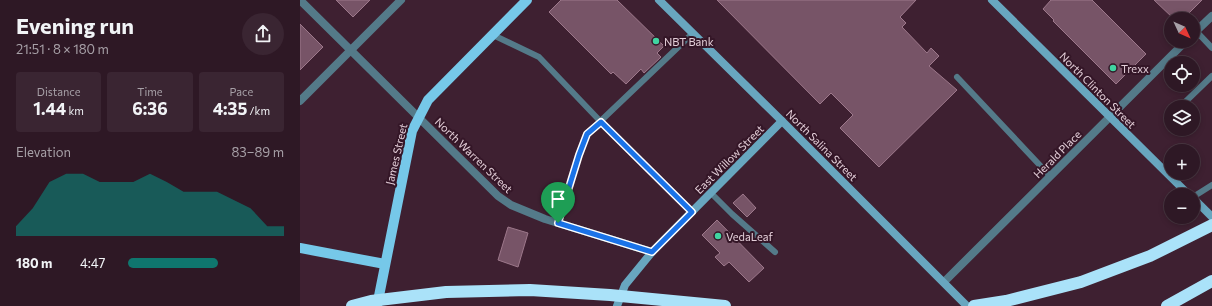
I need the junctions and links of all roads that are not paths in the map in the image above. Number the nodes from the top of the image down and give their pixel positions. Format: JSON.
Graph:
{"nodes":[{"id":1,"x":300,"y":0,"type":"edge"},
{"id":2,"x":400,"y":0,"type":"edge"},
{"id":3,"x":527,"y":0,"type":"edge"},
{"id":4,"x":659,"y":0,"type":"edge"},
{"id":5,"x":992,"y":0,"type":"edge"},
{"id":6,"x":1212,"y":16,"type":"edge"},
{"id":7,"x":1200,"y":28,"type":"edge"},
{"id":8,"x":693,"y":33,"type":"junction"},
{"id":9,"x":493,"y":34,"type":"junction"},
{"id":10,"x":1200,"y":37,"type":"edge"},
{"id":11,"x":1179,"y":48,"type":"edge"},
{"id":12,"x":1212,"y":48,"type":"edge"},
{"id":13,"x":350,"y":50,"type":"junction"},
{"id":14,"x":1212,"y":76,"type":"edge"},
{"id":15,"x":957,"y":77,"type":"dead end"},
{"id":16,"x":1187,"y":100,"type":"edge"},
{"id":17,"x":300,"y":101,"type":"edge"},
{"id":18,"x":418,"y":117,"type":"junction"},
{"id":19,"x":1110,"y":117,"type":"junction"},
{"id":20,"x":782,"y":121,"type":"junction"},
{"id":21,"x":601,"y":122,"type":"junction"},
{"id":22,"x":1050,"y":176,"type":"junction"},
{"id":23,"x":1212,"y":185,"type":"edge"},
{"id":24,"x":1183,"y":188,"type":"edge"},
{"id":25,"x":711,"y":192,"type":"junction"},
{"id":26,"x":1200,"y":193,"type":"edge"},
{"id":27,"x":1200,"y":205,"type":"edge"},
{"id":28,"x":692,"y":212,"type":"junction"},
{"id":29,"x":1212,"y":217,"type":"edge"},
{"id":30,"x":558,"y":223,"type":"junction"},
{"id":31,"x":1212,"y":226,"type":"edge"},
{"id":32,"x":300,"y":248,"type":"edge"},
{"id":33,"x":652,"y":252,"type":"junction"},
{"id":34,"x":775,"y":252,"type":"dead end"},
{"id":35,"x":385,"y":264,"type":"junction"},
{"id":36,"x":1212,"y":281,"type":"edge"},
{"id":37,"x":944,"y":282,"type":"junction"},
{"id":38,"x":352,"y":306,"type":"edge"},
{"id":39,"x":378,"y":306,"type":"edge"},
{"id":40,"x":617,"y":306,"type":"edge"},
{"id":41,"x":725,"y":306,"type":"edge"},
{"id":42,"x":967,"y":306,"type":"edge"},
{"id":43,"x":974,"y":306,"type":"edge"},
{"id":44,"x":1168,"y":306,"type":"edge"}],
"edges":[{"from":1,"to":13,"type":"street","name":"North Warren Street"},
{"from":2,"to":13,"type":"street"},
{"from":3,"to":9,"type":"main road","name":"James Street"},
{"from":4,"to":8,"type":"street","name":"North Salina Street"},
{"from":5,"to":19,"type":"street","name":"North Clinton Street"},
{"from":6,"to":7,"type":"street"},
{"from":8,"to":20,"type":"street","name":"North Salina Street"},
{"from":8,"to":21,"type":"lane"},
{"from":9,"to":18,"type":"main road","name":"James Street"},
{"from":9,"to":21,"type":"lane"},
{"from":10,"to":12,"type":"lane"},
{"from":11,"to":19,"type":"street","name":"Herald Place"},
{"from":13,"to":17,"type":"street"},
{"from":13,"to":18,"type":"street","name":"North Warren Street"},
{"from":14,"to":16,"type":"lane"},
{"from":15,"to":22,"type":"lane"},
{"from":18,"to":30,"type":"street","name":"North Warren Street"},
{"from":18,"to":35,"type":"main road","name":"James Street"},
{"from":19,"to":22,"type":"street","name":"Herald Place"},
{"from":19,"to":24,"type":"street","name":"North Clinton Street"},
{"from":20,"to":25,"type":"street","name":"East Willow Street"},
{"from":20,"to":37,"type":"street","name":"North Salina Street"},
{"from":21,"to":28,"type":"lane"},
{"from":21,"to":30,"type":"lane"},
{"from":22,"to":37,"type":"street","name":"Herald Place"},
{"from":23,"to":26,"type":"lane"},
{"from":25,"to":28,"type":"street","name":"East Willow Street"},
{"from":25,"to":34,"type":"lane"},
{"from":27,"to":29,"type":"street"},
{"from":28,"to":33,"type":"street","name":"East Willow Street"},
{"from":30,"to":33,"type":"street","name":"North Warren Street"},
{"from":31,"to":43,"type":"highway"},
{"from":32,"to":35,"type":"main road"},
{"from":33,"to":40,"type":"street","name":"East Willow Street"},
{"from":35,"to":39,"type":"main road","name":"James Street"},
{"from":36,"to":44,"type":"highway"},
{"from":37,"to":42,"type":"street","name":"North Salina Street"},
{"from":38,"to":41,"type":"highway"}]}
